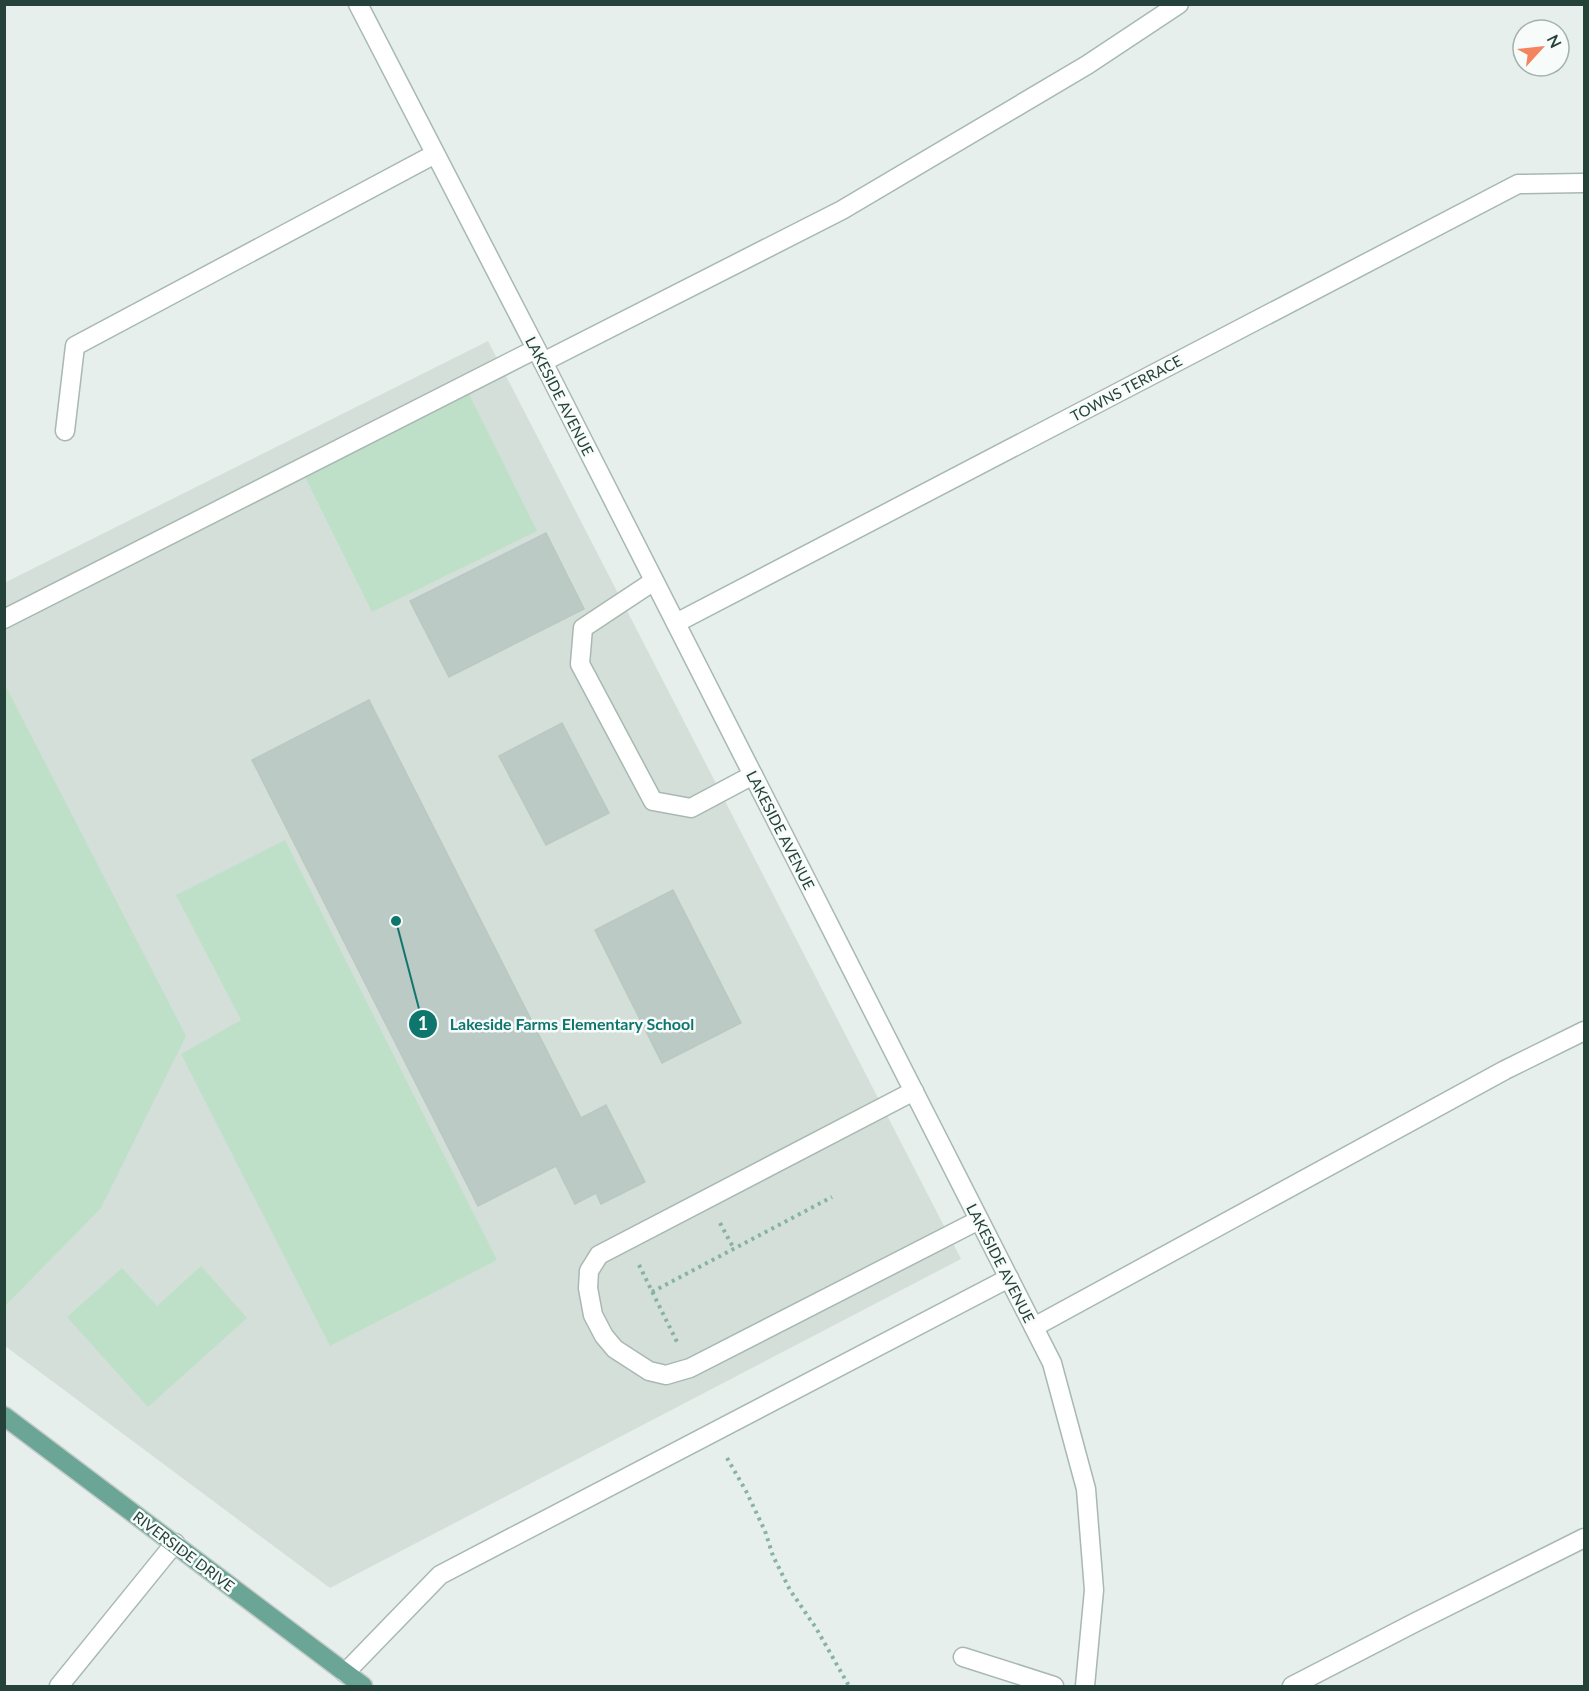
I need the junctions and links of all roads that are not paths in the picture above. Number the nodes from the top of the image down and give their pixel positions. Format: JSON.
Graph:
{"nodes":[{"id":1,"x":358,"y":4,"type":"edge"},
{"id":2,"x":1179,"y":4,"type":"edge"},
{"id":3,"x":435,"y":154,"type":"junction"},
{"id":4,"x":1583,"y":183,"type":"edge"},
{"id":5,"x":540,"y":356,"type":"junction"},
{"id":6,"x":65,"y":431,"type":"dead end"},
{"id":7,"x":654,"y":581,"type":"junction"},
{"id":8,"x":4,"y":619,"type":"edge"},
{"id":9,"x":676,"y":623,"type":"junction"},
{"id":10,"x":753,"y":775,"type":"junction"},
{"id":11,"x":1584,"y":1031,"type":"edge"},
{"id":12,"x":914,"y":1091,"type":"junction"},
{"id":13,"x":980,"y":1220,"type":"junction"},
{"id":14,"x":1009,"y":1278,"type":"junction"},
{"id":15,"x":1034,"y":1327,"type":"junction"},
{"id":16,"x":4,"y":1416,"type":"edge"},
{"id":17,"x":1584,"y":1538,"type":"edge"},
{"id":18,"x":175,"y":1543,"type":"junction"},
{"id":19,"x":963,"y":1657,"type":"dead end"},
{"id":20,"x":345,"y":1673,"type":"junction"},
{"id":21,"x":59,"y":1686,"type":"edge"},
{"id":22,"x":363,"y":1686,"type":"edge"},
{"id":23,"x":1054,"y":1686,"type":"edge"},
{"id":24,"x":1085,"y":1686,"type":"edge"},
{"id":25,"x":1292,"y":1686,"type":"edge"}],
"edges":[{"from":1,"to":3,"type":"street","name":"LAKESIDE AVENUE"},
{"from":2,"to":5,"type":"street"},
{"from":3,"to":5,"type":"street","name":"LAKESIDE AVENUE"},
{"from":3,"to":6,"type":"street"},
{"from":4,"to":9,"type":"street","name":"TOWNS TERRACE"},
{"from":5,"to":7,"type":"street","name":"LAKESIDE AVENUE"},
{"from":5,"to":8,"type":"street"},
{"from":7,"to":9,"type":"street","name":"LAKESIDE AVENUE"},
{"from":7,"to":10,"type":"street"},
{"from":9,"to":10,"type":"street","name":"LAKESIDE AVENUE"},
{"from":10,"to":12,"type":"street","name":"LAKESIDE AVENUE"},
{"from":11,"to":15,"type":"street"},
{"from":12,"to":13,"type":"street","name":"LAKESIDE AVENUE"},
{"from":12,"to":13,"type":"street"},
{"from":13,"to":14,"type":"street","name":"LAKESIDE AVENUE"},
{"from":14,"to":15,"type":"street","name":"LAKESIDE AVENUE"},
{"from":14,"to":20,"type":"street"},
{"from":15,"to":24,"type":"street","name":"LAKESIDE AVENUE"},
{"from":16,"to":18,"type":"main road","name":"RIVERSIDE DRIVE"},
{"from":17,"to":25,"type":"street"},
{"from":18,"to":20,"type":"main road","name":"RIVERSIDE DRIVE"},
{"from":18,"to":21,"type":"street"},
{"from":19,"to":23,"type":"street"},
{"from":20,"to":22,"type":"main road","name":"RIVERSIDE DRIVE"}]}
